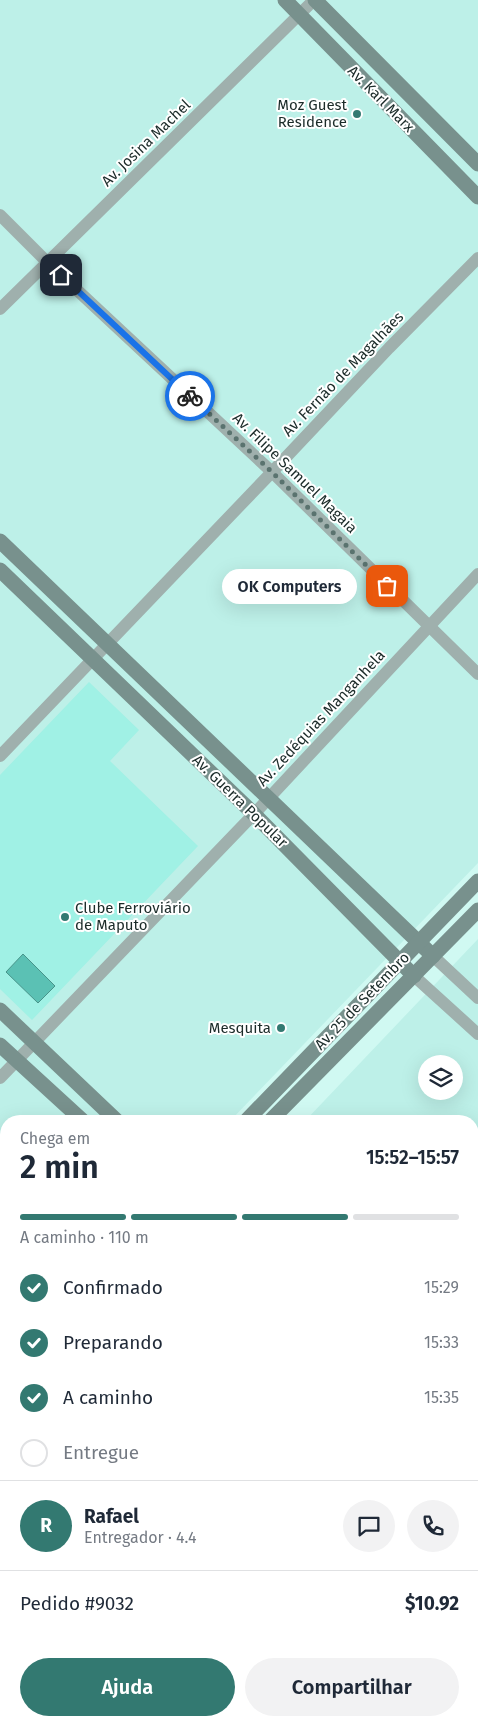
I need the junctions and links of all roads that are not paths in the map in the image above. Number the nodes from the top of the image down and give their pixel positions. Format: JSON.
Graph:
{"nodes":[{"id":1,"x":285,"y":0,"type":"edge"},
{"id":2,"x":315,"y":0,"type":"edge"},
{"id":3,"x":299,"y":14,"type":"junction"},
{"id":4,"x":478,"y":164,"type":"edge"},
{"id":5,"x":478,"y":197,"type":"edge"},
{"id":6,"x":0,"y":215,"type":"edge"},
{"id":7,"x":478,"y":258,"type":"edge"},
{"id":8,"x":47,"y":262,"type":"junction"},
{"id":9,"x":0,"y":309,"type":"edge"},
{"id":10,"x":272,"y":472,"type":"junction"},
{"id":11,"x":0,"y":541,"type":"edge"},
{"id":12,"x":0,"y":570,"type":"edge"},
{"id":13,"x":478,"y":574,"type":"edge"},
{"id":14,"x":428,"y":627,"type":"junction"},
{"id":15,"x":108,"y":643,"type":"junction"},
{"id":16,"x":94,"y":659,"type":"junction"},
{"id":17,"x":478,"y":674,"type":"edge"},
{"id":18,"x":0,"y":756,"type":"edge"},
{"id":19,"x":269,"y":799,"type":"junction"},
{"id":20,"x":254,"y":814,"type":"junction"},
{"id":21,"x":478,"y":881,"type":"edge"},
{"id":22,"x":478,"y":910,"type":"edge"},
{"id":23,"x":419,"y":943,"type":"junction"},
{"id":24,"x":433,"y":956,"type":"junction"},
{"id":25,"x":401,"y":962,"type":"junction"},
{"id":26,"x":414,"y":976,"type":"junction"},
{"id":27,"x":478,"y":998,"type":"edge"},
{"id":28,"x":0,"y":1010,"type":"edge"},
{"id":29,"x":478,"y":1034,"type":"edge"},
{"id":30,"x":34,"y":1042,"type":"junction"},
{"id":31,"x":0,"y":1045,"type":"edge"},
{"id":32,"x":16,"y":1060,"type":"junction"},
{"id":33,"x":0,"y":1078,"type":"edge"},
{"id":34,"x":76,"y":1115,"type":"edge"},
{"id":35,"x":111,"y":1115,"type":"edge"},
{"id":36,"x":252,"y":1115,"type":"edge"},
{"id":37,"x":276,"y":1115,"type":"edge"}],
"edges":[{"from":1,"to":3,"type":"main road","name":"Av. Karl Marx"},
{"from":2,"to":3,"type":"street","name":"Av. Josina Machel"},
{"from":2,"to":4,"type":"main road","name":"Av. Karl Marx"},
{"from":3,"to":5,"type":"main road","name":"Av. Karl Marx"},
{"from":3,"to":8,"type":"street","name":"Av. Josina Machel"},
{"from":6,"to":8,"type":"street","name":"Av. Filipe Samuel Magaia"},
{"from":7,"to":10,"type":"street","name":"Av. Fernão de Magalhães"},
{"from":8,"to":9,"type":"street","name":"Av. Josina Machel"},
{"from":8,"to":10,"type":"street","name":"Av. Filipe Samuel Magaia"},
{"from":10,"to":14,"type":"street","name":"Av. Filipe Samuel Magaia"},
{"from":10,"to":15,"type":"street","name":"Av. Fernão de Magalhães"},
{"from":11,"to":15,"type":"main road","name":"Av. Guerra Popular"},
{"from":12,"to":16,"type":"main road","name":"Av. Guerra Popular"},
{"from":13,"to":14,"type":"street","name":"Av. Zedéquias Manganhela"},
{"from":14,"to":17,"type":"street","name":"Av. Filipe Samuel Magaia"},
{"from":14,"to":19,"type":"street","name":"Av. Zedéquias Manganhela"},
{"from":15,"to":16,"type":"street","name":"Av. Fernão de Magalhães"},
{"from":15,"to":19,"type":"main road","name":"Av. Guerra Popular"},
{"from":16,"to":18,"type":"street"},
{"from":16,"to":20,"type":"main road","name":"Av. Guerra Popular"},
{"from":19,"to":20,"type":"street","name":"Av. Zedéquias Manganhela"},
{"from":19,"to":23,"type":"main road","name":"Av. Guerra Popular"},
{"from":20,"to":25,"type":"main road","name":"Av. Guerra Popular"},
{"from":20,"to":30,"type":"street","name":"Av. Zedéquias Manganhela"},
{"from":21,"to":23,"type":"main road","name":"Av. 25 de Setembro"},
{"from":22,"to":24,"type":"main road","name":"Av. 25 de Setembro"},
{"from":23,"to":24,"type":"main road","name":"Av. Guerra Popular"},
{"from":23,"to":25,"type":"main road","name":"Av. 25 de Setembro"},
{"from":24,"to":26,"type":"main road","name":"Av. 25 de Setembro"},
{"from":24,"to":27,"type":"street","name":"Av. Guerra Popular"},
{"from":25,"to":26,"type":"main road","name":"Av. Guerra Popular"},
{"from":25,"to":36,"type":"main road","name":"Av. 25 de Setembro"},
{"from":26,"to":29,"type":"street","name":"Av. Guerra Popular"},
{"from":26,"to":37,"type":"main road","name":"Av. 25 de Setembro"},
{"from":28,"to":30,"type":"main road"},
{"from":30,"to":32,"type":"street","name":"Av. Zedéquias Manganhela"},
{"from":30,"to":35,"type":"main road"},
{"from":31,"to":32,"type":"main road"},
{"from":32,"to":33,"type":"street","name":"Av. Zedéquias Manganhela"},
{"from":32,"to":34,"type":"main road"}]}
